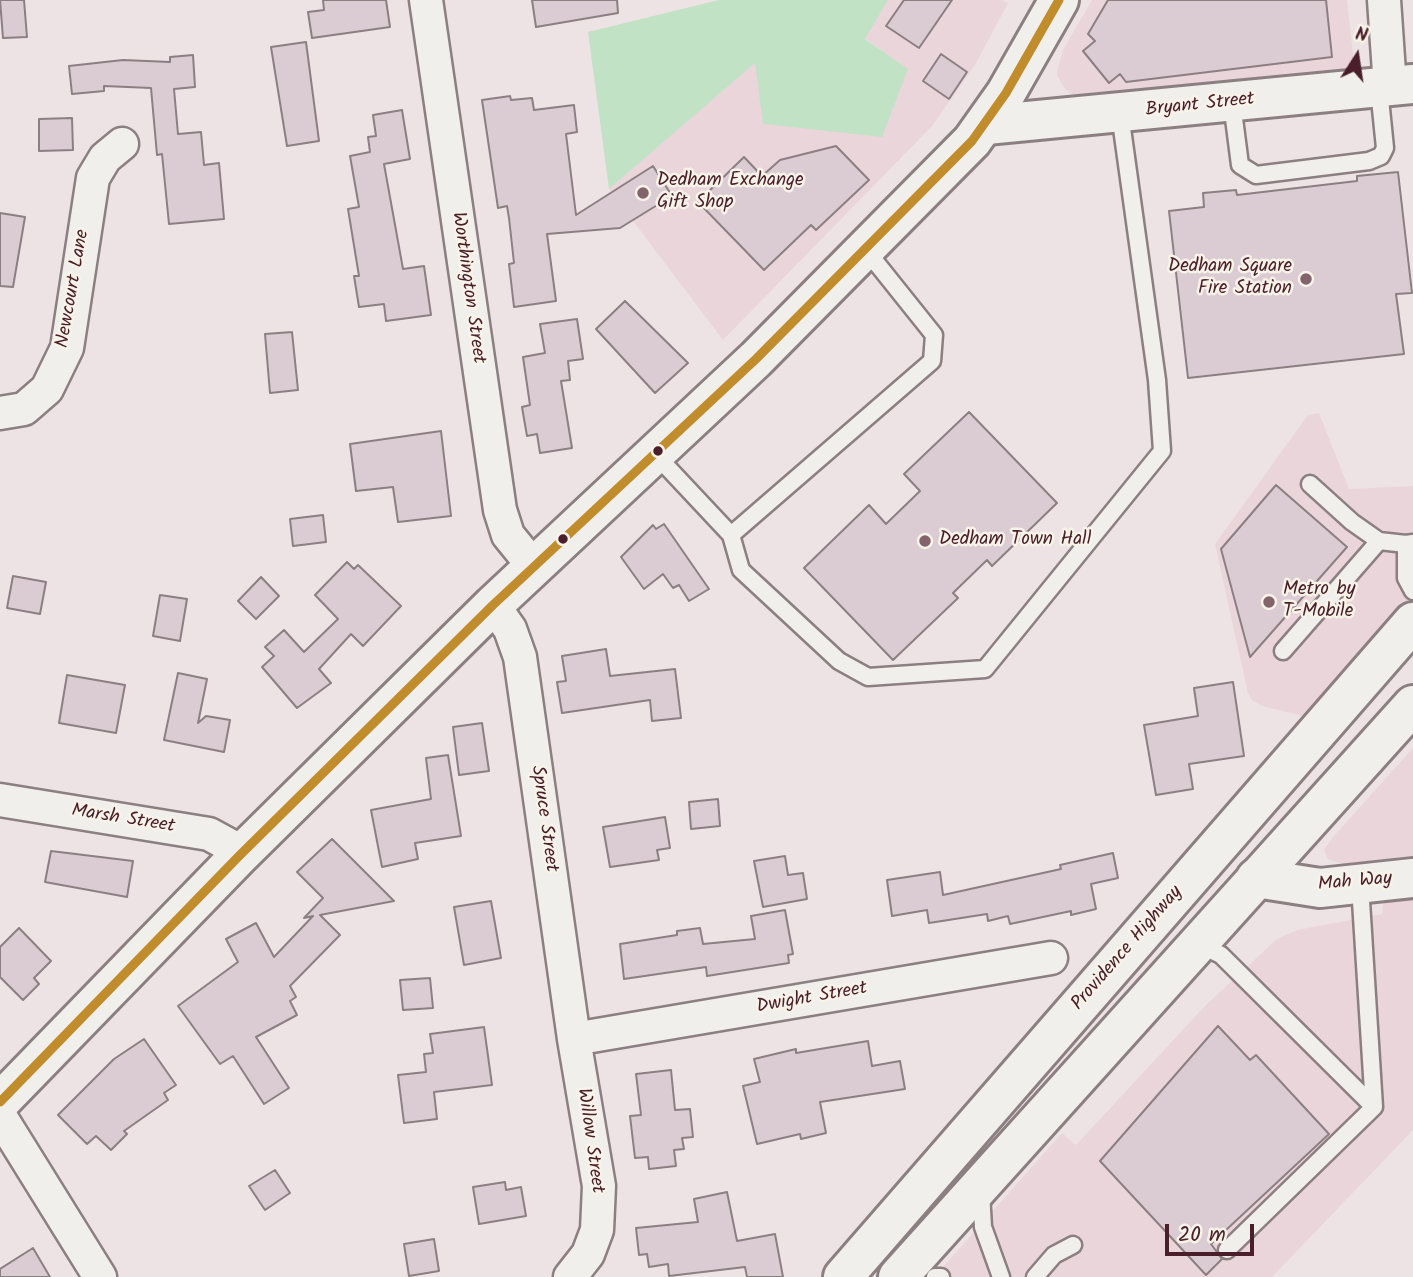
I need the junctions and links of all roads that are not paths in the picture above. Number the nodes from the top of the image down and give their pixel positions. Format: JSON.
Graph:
{"nodes":[{"id":1,"x":426,"y":0,"type":"edge"},
{"id":2,"x":1059,"y":0,"type":"edge"},
{"id":3,"x":1384,"y":0,"type":"edge"},
{"id":4,"x":1394,"y":87,"type":"edge"},
{"id":5,"x":1232,"y":103,"type":"junction"},
{"id":6,"x":1121,"y":114,"type":"junction"},
{"id":7,"x":986,"y":125,"type":"junction"},
{"id":8,"x":122,"y":144,"type":"dead end"},
{"id":9,"x":866,"y":250,"type":"junction"},
{"id":10,"x":0,"y":413,"type":"edge"},
{"id":11,"x":655,"y":454,"type":"junction"},
{"id":12,"x":1310,"y":484,"type":"dead end"},
{"id":13,"x":731,"y":535,"type":"junction"},
{"id":14,"x":1378,"y":541,"type":"junction"},
{"id":15,"x":1409,"y":544,"type":"edge"},
{"id":16,"x":534,"y":567,"type":"junction"},
{"id":17,"x":1413,"y":591,"type":"edge"},
{"id":18,"x":493,"y":605,"type":"junction"},
{"id":19,"x":1413,"y":622,"type":"edge"},
{"id":20,"x":1283,"y":651,"type":"dead end"},
{"id":21,"x":1405,"y":724,"type":"edge"},
{"id":22,"x":0,"y":800,"type":"edge"},
{"id":23,"x":239,"y":856,"type":"junction"},
{"id":24,"x":1256,"y":878,"type":"junction"},
{"id":25,"x":1413,"y":878,"type":"edge"},
{"id":26,"x":1360,"y":885,"type":"junction"},
{"id":27,"x":1199,"y":944,"type":"junction"},
{"id":28,"x":1051,"y":958,"type":"dead end"},
{"id":29,"x":574,"y":1039,"type":"junction"},
{"id":30,"x":0,"y":1102,"type":"edge"},
{"id":31,"x":1374,"y":1107,"type":"junction"},
{"id":32,"x":0,"y":1116,"type":"edge"},
{"id":33,"x":981,"y":1184,"type":"junction"},
{"id":34,"x":1073,"y":1245,"type":"dead end"},
{"id":35,"x":1227,"y":1250,"type":"dead end"},
{"id":36,"x":100,"y":1277,"type":"edge"},
{"id":37,"x":570,"y":1277,"type":"edge"},
{"id":38,"x":843,"y":1277,"type":"edge"},
{"id":39,"x":898,"y":1277,"type":"edge"},
{"id":40,"x":935,"y":1277,"type":"edge"},
{"id":41,"x":941,"y":1277,"type":"edge"},
{"id":42,"x":1001,"y":1277,"type":"edge"},
{"id":43,"x":1035,"y":1277,"type":"edge"}],
"edges":[{"from":1,"to":16,"type":"street","name":"Worthington Street"},
{"from":2,"to":7,"type":"main road"},
{"from":3,"to":4,"type":"street"},
{"from":4,"to":5,"type":"main road","name":"Bryant Street"},
{"from":4,"to":5,"type":"lane"},
{"from":5,"to":6,"type":"main road","name":"Bryant Street"},
{"from":6,"to":7,"type":"main road","name":"Bryant Street"},
{"from":6,"to":13,"type":"lane"},
{"from":7,"to":9,"type":"main road"},
{"from":8,"to":10,"type":"street","name":"Newcourt Lane"},
{"from":9,"to":11,"type":"main road"},
{"from":9,"to":13,"type":"lane"},
{"from":11,"to":13,"type":"lane"},
{"from":11,"to":16,"type":"main road"},
{"from":12,"to":14,"type":"lane"},
{"from":14,"to":15,"type":"lane"},
{"from":14,"to":20,"type":"lane"},
{"from":15,"to":17,"type":"lane"},
{"from":16,"to":18,"type":"main road"},
{"from":18,"to":23,"type":"main road"},
{"from":18,"to":29,"type":"street","name":"Spruce Street"},
{"from":19,"to":38,"type":"main road","name":"Providence Highway"},
{"from":21,"to":24,"type":"main road"},
{"from":22,"to":23,"type":"street","name":"Marsh Street"},
{"from":23,"to":30,"type":"main road"},
{"from":24,"to":26,"type":"main road","name":"Mah Way"},
{"from":24,"to":27,"type":"main road"},
{"from":25,"to":26,"type":"main road","name":"Mah Way"},
{"from":26,"to":31,"type":"lane"},
{"from":27,"to":31,"type":"lane"},
{"from":27,"to":33,"type":"main road"},
{"from":28,"to":29,"type":"street","name":"Dwight Street"},
{"from":29,"to":37,"type":"street","name":"Willow Street"},
{"from":31,"to":35,"type":"lane"},
{"from":32,"to":36,"type":"street"},
{"from":33,"to":39,"type":"main road"},
{"from":33,"to":42,"type":"lane"},
{"from":34,"to":43,"type":"lane"},
{"from":40,"to":41,"type":"lane"}]}
